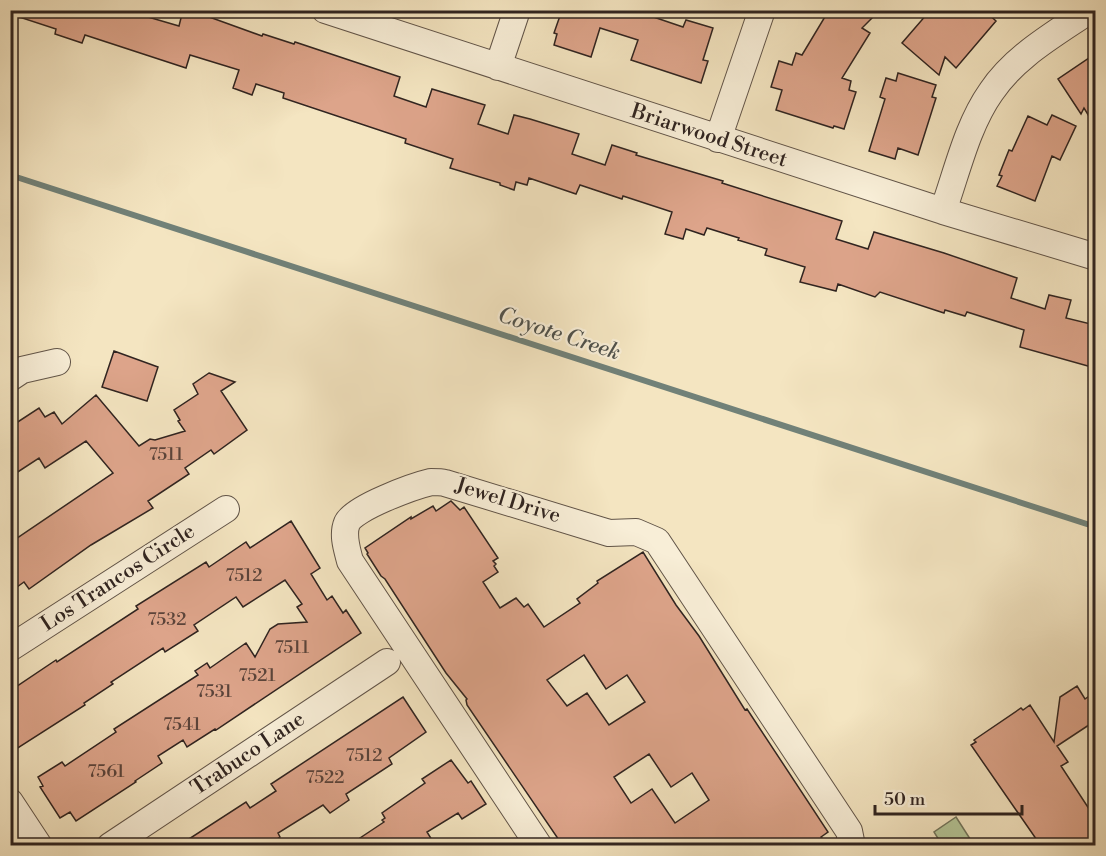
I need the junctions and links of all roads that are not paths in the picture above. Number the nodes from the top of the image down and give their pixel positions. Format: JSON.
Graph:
{"nodes":[{"id":1,"x":325,"y":10,"type":"edge"},
{"id":2,"x":517,"y":10,"type":"edge"},
{"id":3,"x":762,"y":10,"type":"edge"},
{"id":4,"x":1090,"y":10,"type":"edge"},
{"id":5,"x":498,"y":67,"type":"junction"},
{"id":6,"x":718,"y":139,"type":"junction"},
{"id":7,"x":943,"y":211,"type":"junction"},
{"id":8,"x":1095,"y":258,"type":"edge"},
{"id":9,"x":57,"y":362,"type":"dead end"},
{"id":10,"x":10,"y":378,"type":"edge"},
{"id":11,"x":226,"y":509,"type":"dead end"},
{"id":12,"x":10,"y":648,"type":"edge"},
{"id":13,"x":387,"y":662,"type":"dead end"},
{"id":14,"x":10,"y":802,"type":"edge"},
{"id":15,"x":39,"y":846,"type":"edge"},
{"id":16,"x":110,"y":846,"type":"edge"},
{"id":17,"x":538,"y":846,"type":"edge"},
{"id":18,"x":852,"y":846,"type":"edge"}],
"edges":[{"from":1,"to":5,"type":"street","name":"Briarwood Street"},
{"from":2,"to":5,"type":"street"},
{"from":3,"to":6,"type":"street"},
{"from":4,"to":7,"type":"street"},
{"from":5,"to":6,"type":"street","name":"Briarwood Street"},
{"from":6,"to":7,"type":"street","name":"Briarwood Street"},
{"from":7,"to":8,"type":"street","name":"Briarwood Street"},
{"from":9,"to":10,"type":"street"},
{"from":11,"to":12,"type":"street","name":"Los Trancos Circle"},
{"from":13,"to":16,"type":"street","name":"Trabuco Lane"},
{"from":14,"to":15,"type":"street"},
{"from":17,"to":18,"type":"street","name":"Jewel Drive"}]}
